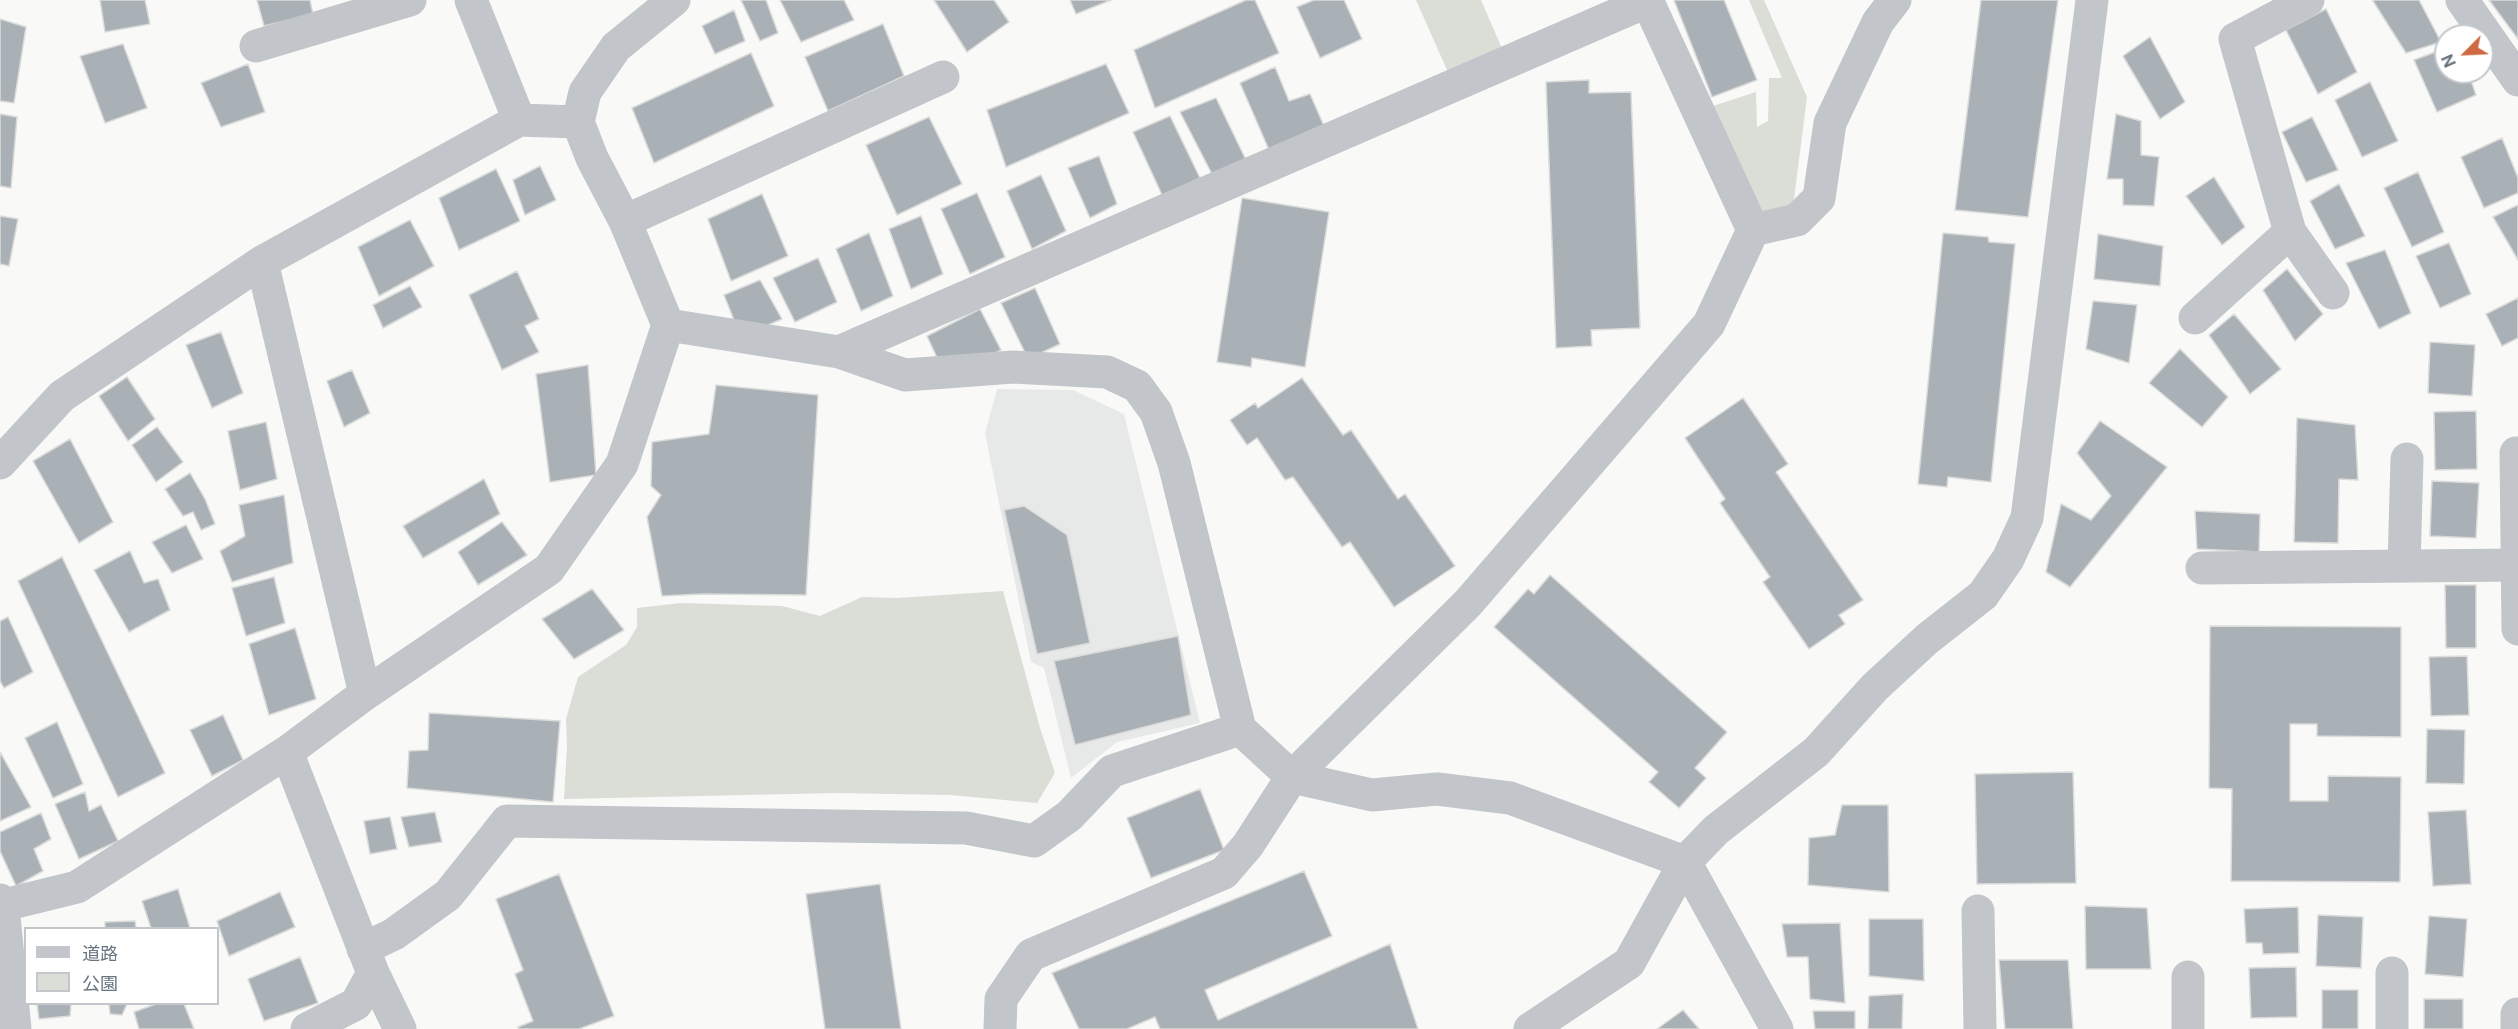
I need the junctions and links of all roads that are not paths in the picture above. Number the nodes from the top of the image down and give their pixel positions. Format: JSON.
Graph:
{"nodes":[{"id":1,"x":410,"y":0,"type":"edge"},
{"id":2,"x":471,"y":0,"type":"edge"},
{"id":3,"x":674,"y":0,"type":"edge"},
{"id":4,"x":1894,"y":0,"type":"edge"},
{"id":5,"x":2092,"y":0,"type":"edge"},
{"id":6,"x":2308,"y":0,"type":"edge"},
{"id":7,"x":2462,"y":0,"type":"edge"},
{"id":8,"x":1648,"y":1,"type":"edge"},
{"id":9,"x":256,"y":46,"type":"dead end"},
{"id":10,"x":943,"y":76,"type":"dead end"},
{"id":11,"x":2518,"y":80,"type":"edge"},
{"id":12,"x":519,"y":120,"type":"junction"},
{"id":13,"x":578,"y":122,"type":"junction"},
{"id":14,"x":625,"y":221,"type":"junction"},
{"id":15,"x":1753,"y":230,"type":"junction"},
{"id":16,"x":2290,"y":232,"type":"junction"},
{"id":17,"x":262,"y":262,"type":"junction"},
{"id":18,"x":2333,"y":293,"type":"dead end"},
{"id":19,"x":2195,"y":318,"type":"dead end"},
{"id":20,"x":668,"y":325,"type":"junction"},
{"id":21,"x":839,"y":352,"type":"junction"},
{"id":22,"x":2516,"y":453,"type":"dead end"},
{"id":23,"x":2408,"y":459,"type":"dead end"},
{"id":24,"x":0,"y":463,"type":"edge"},
{"id":25,"x":2518,"y":565,"type":"edge"},
{"id":26,"x":2404,"y":566,"type":"junction"},
{"id":27,"x":2202,"y":568,"type":"dead end"},
{"id":28,"x":2518,"y":629,"type":"edge"},
{"id":29,"x":365,"y":694,"type":"junction"},
{"id":30,"x":1240,"y":729,"type":"junction"},
{"id":31,"x":287,"y":752,"type":"junction"},
{"id":32,"x":1292,"y":777,"type":"junction"},
{"id":33,"x":1685,"y":862,"type":"junction"},
{"id":34,"x":1,"y":904,"type":"edge"},
{"id":35,"x":1978,"y":911,"type":"dead end"},
{"id":36,"x":368,"y":961,"type":"junction"},
{"id":37,"x":2392,"y":974,"type":"dead end"},
{"id":38,"x":2188,"y":977,"type":"dead end"},
{"id":39,"x":15,"y":1029,"type":"edge"},
{"id":40,"x":307,"y":1029,"type":"edge"},
{"id":41,"x":400,"y":1029,"type":"edge"},
{"id":42,"x":1000,"y":1029,"type":"edge"},
{"id":43,"x":1530,"y":1029,"type":"edge"},
{"id":44,"x":1777,"y":1029,"type":"edge"},
{"id":45,"x":1980,"y":1029,"type":"edge"},
{"id":46,"x":2188,"y":1029,"type":"edge"},
{"id":47,"x":2392,"y":1029,"type":"edge"}],
"edges":[{"from":1,"to":9,"type":"street"},
{"from":2,"to":12,"type":"street"},
{"from":3,"to":13,"type":"street"},
{"from":4,"to":15,"type":"street"},
{"from":5,"to":33,"type":"street"},
{"from":6,"to":16,"type":"street"},
{"from":7,"to":11,"type":"street"},
{"from":8,"to":15,"type":"street"},
{"from":8,"to":21,"type":"street"},
{"from":10,"to":14,"type":"street"},
{"from":12,"to":13,"type":"street"},
{"from":12,"to":17,"type":"street"},
{"from":13,"to":14,"type":"street"},
{"from":14,"to":20,"type":"street"},
{"from":15,"to":32,"type":"street"},
{"from":16,"to":18,"type":"street"},
{"from":16,"to":19,"type":"street"},
{"from":17,"to":24,"type":"street"},
{"from":17,"to":29,"type":"street"},
{"from":20,"to":21,"type":"street"},
{"from":20,"to":29,"type":"street"},
{"from":21,"to":30,"type":"street"},
{"from":22,"to":25,"type":"street"},
{"from":23,"to":26,"type":"street"},
{"from":25,"to":26,"type":"street"},
{"from":25,"to":28,"type":"street"},
{"from":26,"to":27,"type":"street"},
{"from":29,"to":31,"type":"street"},
{"from":30,"to":32,"type":"street"},
{"from":30,"to":36,"type":"street"},
{"from":31,"to":34,"type":"street"},
{"from":31,"to":36,"type":"street"},
{"from":32,"to":33,"type":"street"},
{"from":32,"to":42,"type":"street"},
{"from":33,"to":43,"type":"street"},
{"from":33,"to":44,"type":"street"},
{"from":34,"to":39,"type":"street"},
{"from":35,"to":45,"type":"street"},
{"from":36,"to":40,"type":"street"},
{"from":36,"to":41,"type":"street"},
{"from":37,"to":47,"type":"street"},
{"from":38,"to":46,"type":"street"}]}
